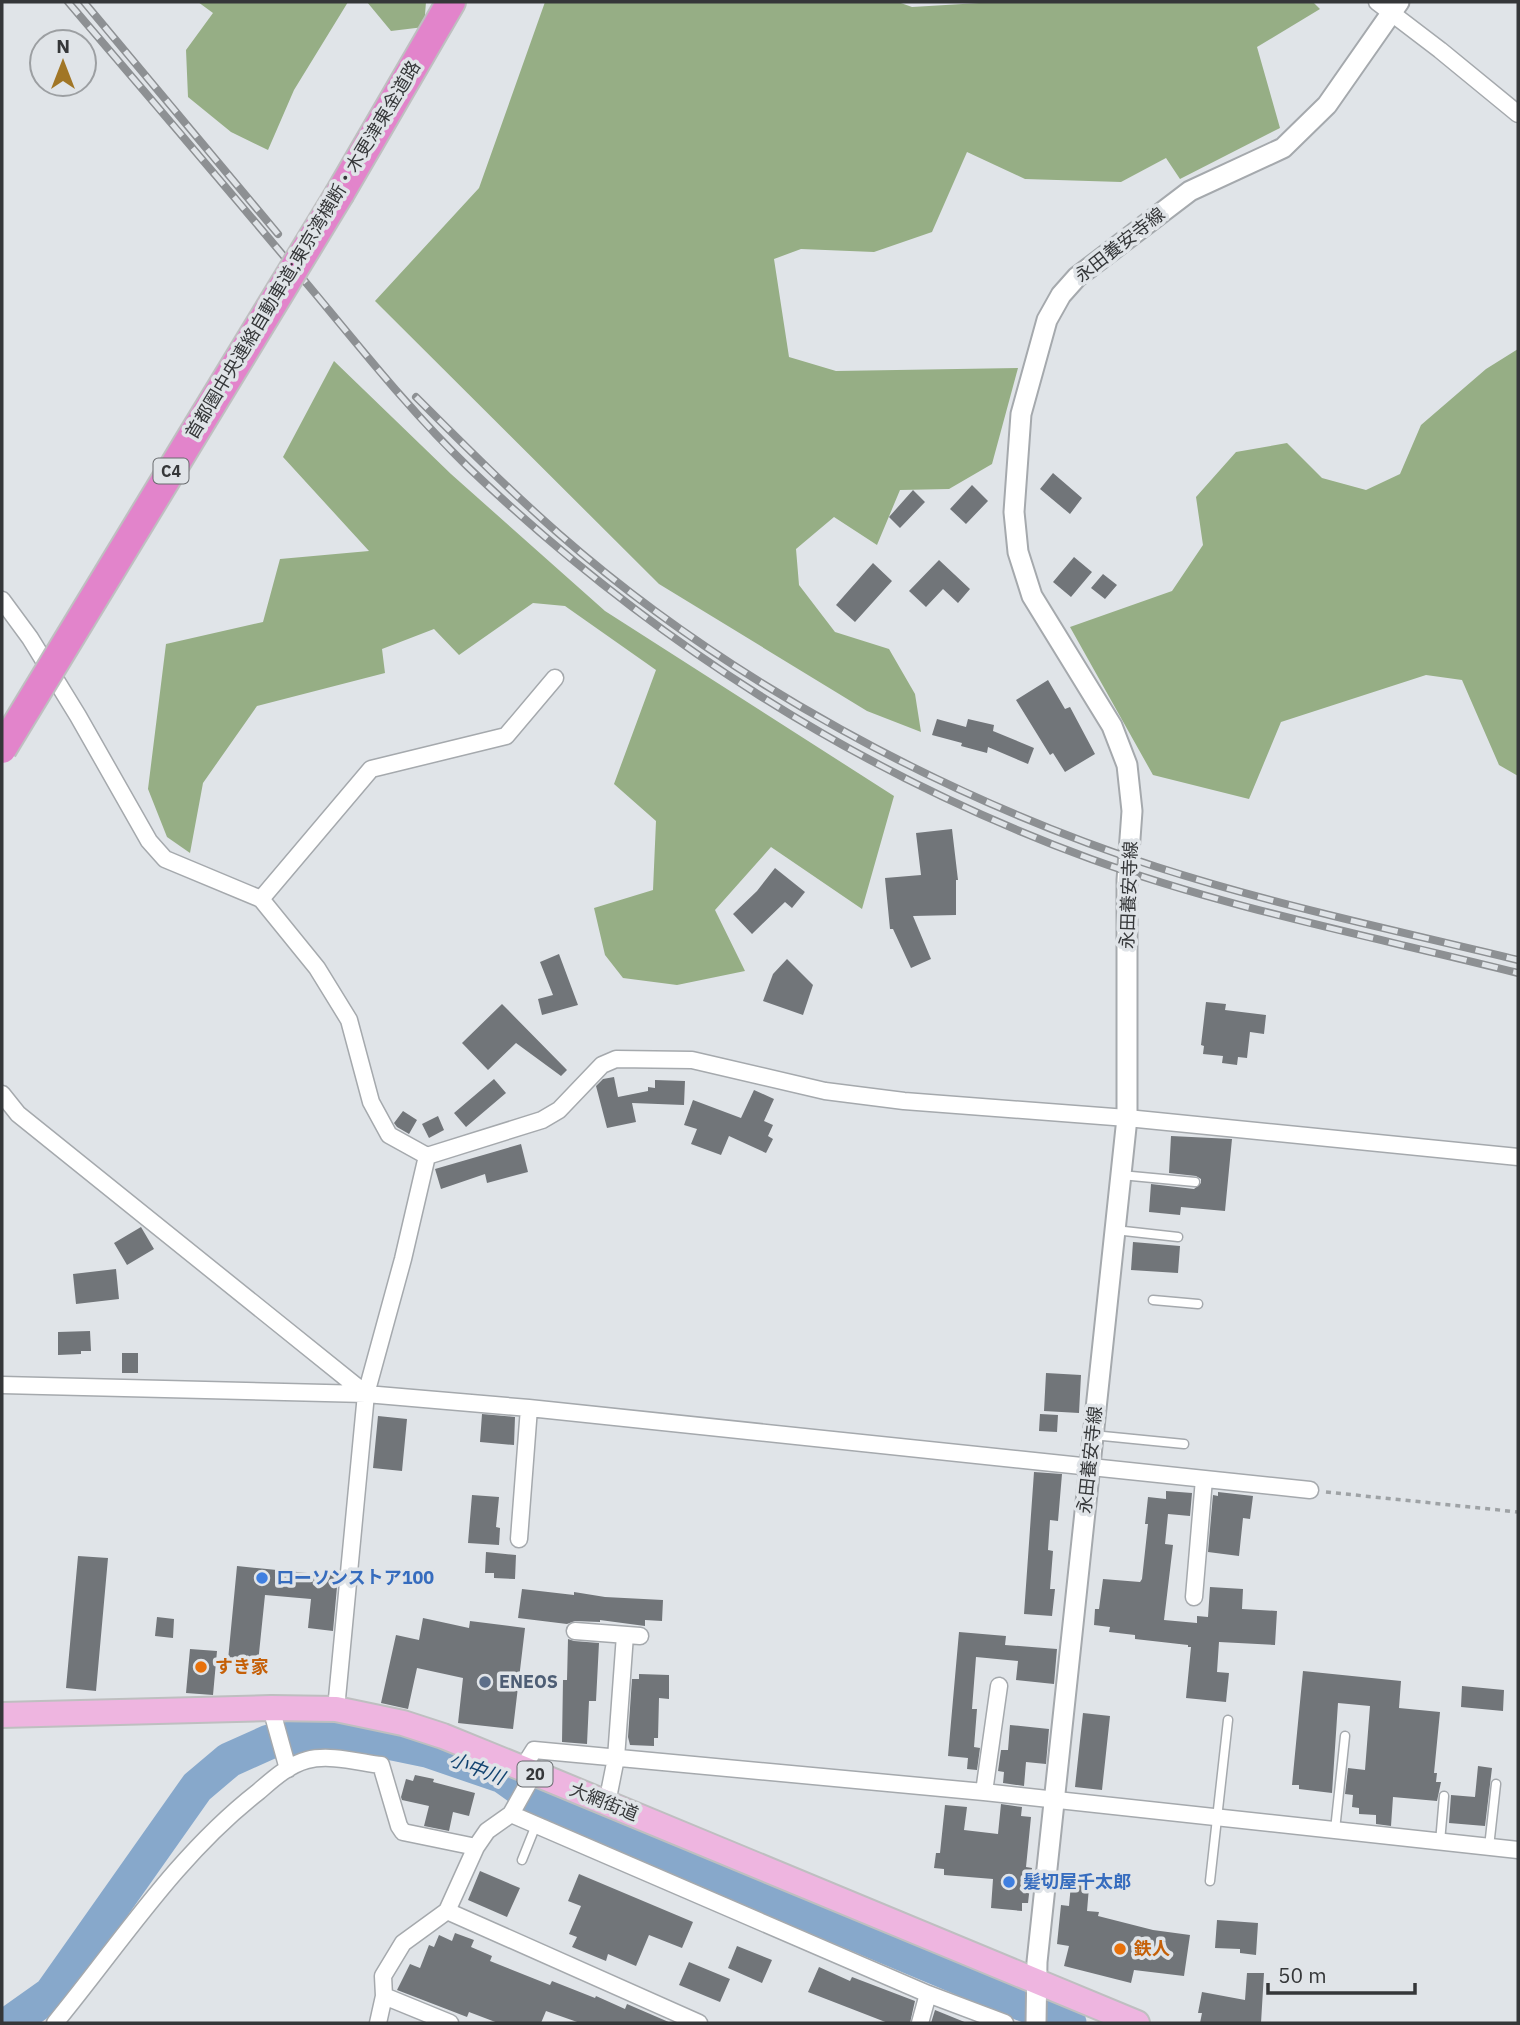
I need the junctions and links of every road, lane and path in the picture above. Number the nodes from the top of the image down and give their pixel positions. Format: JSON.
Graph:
{"nodes":[{"id":1,"x":451,"y":2,"type":"edge"},
{"id":2,"x":1388,"y":5,"type":"edge"},
{"id":3,"x":1518,"y":114,"type":"edge"},
{"id":4,"x":2,"y":600,"type":"edge"},
{"id":5,"x":555,"y":678,"type":"dead end"},
{"id":6,"x":2,"y":749,"type":"edge"},
{"id":7,"x":261,"y":899,"type":"junction"},
{"id":8,"x":2,"y":1094,"type":"edge"},
{"id":9,"x":1127,"y":1118,"type":"junction"},
{"id":10,"x":427,"y":1156,"type":"junction"},
{"id":11,"x":1518,"y":1157,"type":"edge"},
{"id":12,"x":1121,"y":1175,"type":"junction"},
{"id":13,"x":1195,"y":1182,"type":"dead end"},
{"id":14,"x":1115,"y":1230,"type":"junction"},
{"id":15,"x":1178,"y":1237,"type":"dead end"},
{"id":16,"x":1153,"y":1300,"type":"dead end"},
{"id":17,"x":1198,"y":1304,"type":"dead end"},
{"id":18,"x":2,"y":1385,"type":"edge"},
{"id":19,"x":366,"y":1394,"type":"junction"},
{"id":20,"x":529,"y":1408,"type":"junction"},
{"id":21,"x":1093,"y":1435,"type":"junction"},
{"id":22,"x":1184,"y":1444,"type":"dead end"},
{"id":23,"x":1090,"y":1468,"type":"junction"},
{"id":24,"x":1204,"y":1479,"type":"junction"},
{"id":25,"x":1310,"y":1490,"type":"joint"},
{"id":26,"x":1518,"y":1512,"type":"edge"},
{"id":27,"x":519,"y":1539,"type":"dead end"},
{"id":28,"x":1194,"y":1597,"type":"dead end"},
{"id":29,"x":575,"y":1631,"type":"dead end"},
{"id":30,"x":999,"y":1686,"type":"dead end"},
{"id":31,"x":271,"y":1708,"type":"junction"},
{"id":32,"x":336,"y":1709,"type":"junction"},
{"id":33,"x":2,"y":1715,"type":"edge"},
{"id":34,"x":1227,"y":1720,"type":"dead end"},
{"id":35,"x":1345,"y":1736,"type":"dead end"},
{"id":36,"x":616,"y":1758,"type":"junction"},
{"id":37,"x":288,"y":1769,"type":"junction"},
{"id":38,"x":528,"y":1771,"type":"junction"},
{"id":39,"x":1496,"y":1784,"type":"dead end"},
{"id":40,"x":984,"y":1792,"type":"junction"},
{"id":41,"x":1444,"y":1796,"type":"dead end"},
{"id":42,"x":1054,"y":1801,"type":"junction"},
{"id":43,"x":607,"y":1803,"type":"junction"},
{"id":44,"x":511,"y":1814,"type":"junction"},
{"id":45,"x":1217,"y":1818,"type":"junction"},
{"id":46,"x":536,"y":1825,"type":"junction"},
{"id":47,"x":1335,"y":1830,"type":"junction"},
{"id":48,"x":1440,"y":1842,"type":"junction"},
{"id":49,"x":477,"y":1847,"type":"junction"},
{"id":50,"x":1489,"y":1847,"type":"junction"},
{"id":51,"x":1518,"y":1850,"type":"edge"},
{"id":52,"x":522,"y":1860,"type":"dead end"},
{"id":53,"x":1210,"y":1881,"type":"dead end"},
{"id":54,"x":447,"y":1912,"type":"junction"},
{"id":55,"x":1039,"y":1982,"type":"junction"},
{"id":56,"x":928,"y":1994,"type":"junction"},
{"id":57,"x":384,"y":1996,"type":"junction"},
{"id":58,"x":663,"y":2016,"type":"edge"},
{"id":59,"x":55,"y":2023,"type":"edge"},
{"id":60,"x":378,"y":2023,"type":"edge"},
{"id":61,"x":450,"y":2023,"type":"edge"},
{"id":62,"x":699,"y":2023,"type":"edge"},
{"id":63,"x":920,"y":2023,"type":"edge"},
{"id":64,"x":1005,"y":2023,"type":"edge"},
{"id":65,"x":1036,"y":2023,"type":"edge"},
{"id":66,"x":1137,"y":2023,"type":"edge"}],
"edges":[{"from":1,"to":6,"type":"highway","name":"首都圏中央連絡自動車道;東京湾横断・木更津東金道路","number":"C4","bridge":true},
{"from":2,"to":3,"type":"street"},
{"from":2,"to":9,"type":"street","name":"永田養安寺線"},
{"from":4,"to":7,"type":"street"},
{"from":5,"to":7,"type":"street"},
{"from":7,"to":10,"type":"street"},
{"from":8,"to":19,"type":"street"},
{"from":9,"to":10,"type":"street"},
{"from":9,"to":11,"type":"street"},
{"from":9,"to":12,"type":"street","name":"永田養安寺線"},
{"from":10,"to":19,"type":"street"},
{"from":12,"to":13,"type":"lane"},
{"from":12,"to":14,"type":"street","name":"永田養安寺線"},
{"from":14,"to":15,"type":"lane"},
{"from":14,"to":21,"type":"street","name":"永田養安寺線"},
{"from":16,"to":17,"type":"lane"},
{"from":18,"to":19,"type":"street"},
{"from":19,"to":20,"type":"street"},
{"from":19,"to":32,"type":"street"},
{"from":20,"to":23,"type":"street"},
{"from":20,"to":27,"type":"street"},
{"from":21,"to":22,"type":"lane"},
{"from":21,"to":23,"type":"street","name":"永田養安寺線"},
{"from":23,"to":24,"type":"street"},
{"from":23,"to":42,"type":"street","name":"永田養安寺線"},
{"from":24,"to":25,"type":"street"},
{"from":24,"to":28,"type":"street"},
{"from":25,"to":26,"type":"path"},
{"from":29,"to":36,"type":"street"},
{"from":30,"to":40,"type":"street"},
{"from":31,"to":32,"type":"main road","name":"大網街道","number":"20"},
{"from":31,"to":33,"type":"main road","name":"大網街道","number":"20"},
{"from":31,"to":37,"type":"street"},
{"from":32,"to":38,"type":"main road","name":"大網街道","number":"20"},
{"from":34,"to":45,"type":"lane"},
{"from":35,"to":47,"type":"lane"},
{"from":36,"to":38,"type":"street"},
{"from":36,"to":40,"type":"street"},
{"from":36,"to":43,"type":"street"},
{"from":37,"to":49,"type":"street"},
{"from":37,"to":59,"type":"street"},
{"from":38,"to":43,"type":"main road","name":"大網街道","number":"20"},
{"from":38,"to":44,"type":"street"},
{"from":39,"to":50,"type":"lane"},
{"from":40,"to":42,"type":"street"},
{"from":41,"to":48,"type":"lane"},
{"from":42,"to":45,"type":"street"},
{"from":42,"to":55,"type":"street","name":"永田養安寺線"},
{"from":43,"to":55,"type":"main road","name":"大網街道","number":"20"},
{"from":44,"to":46,"type":"street"},
{"from":44,"to":49,"type":"street"},
{"from":45,"to":47,"type":"street"},
{"from":45,"to":53,"type":"lane"},
{"from":46,"to":52,"type":"lane"},
{"from":46,"to":56,"type":"street"},
{"from":47,"to":48,"type":"street"},
{"from":48,"to":50,"type":"street"},
{"from":49,"to":54,"type":"street"},
{"from":50,"to":51,"type":"street"},
{"from":54,"to":57,"type":"street"},
{"from":54,"to":58,"type":"street"},
{"from":55,"to":65,"type":"street","name":"永田養安寺線"},
{"from":55,"to":66,"type":"main road","name":"大網街道","number":"20"},
{"from":56,"to":63,"type":"street"},
{"from":56,"to":64,"type":"street"},
{"from":57,"to":60,"type":"street"},
{"from":57,"to":61,"type":"street"},
{"from":58,"to":62,"type":"street"}]}
